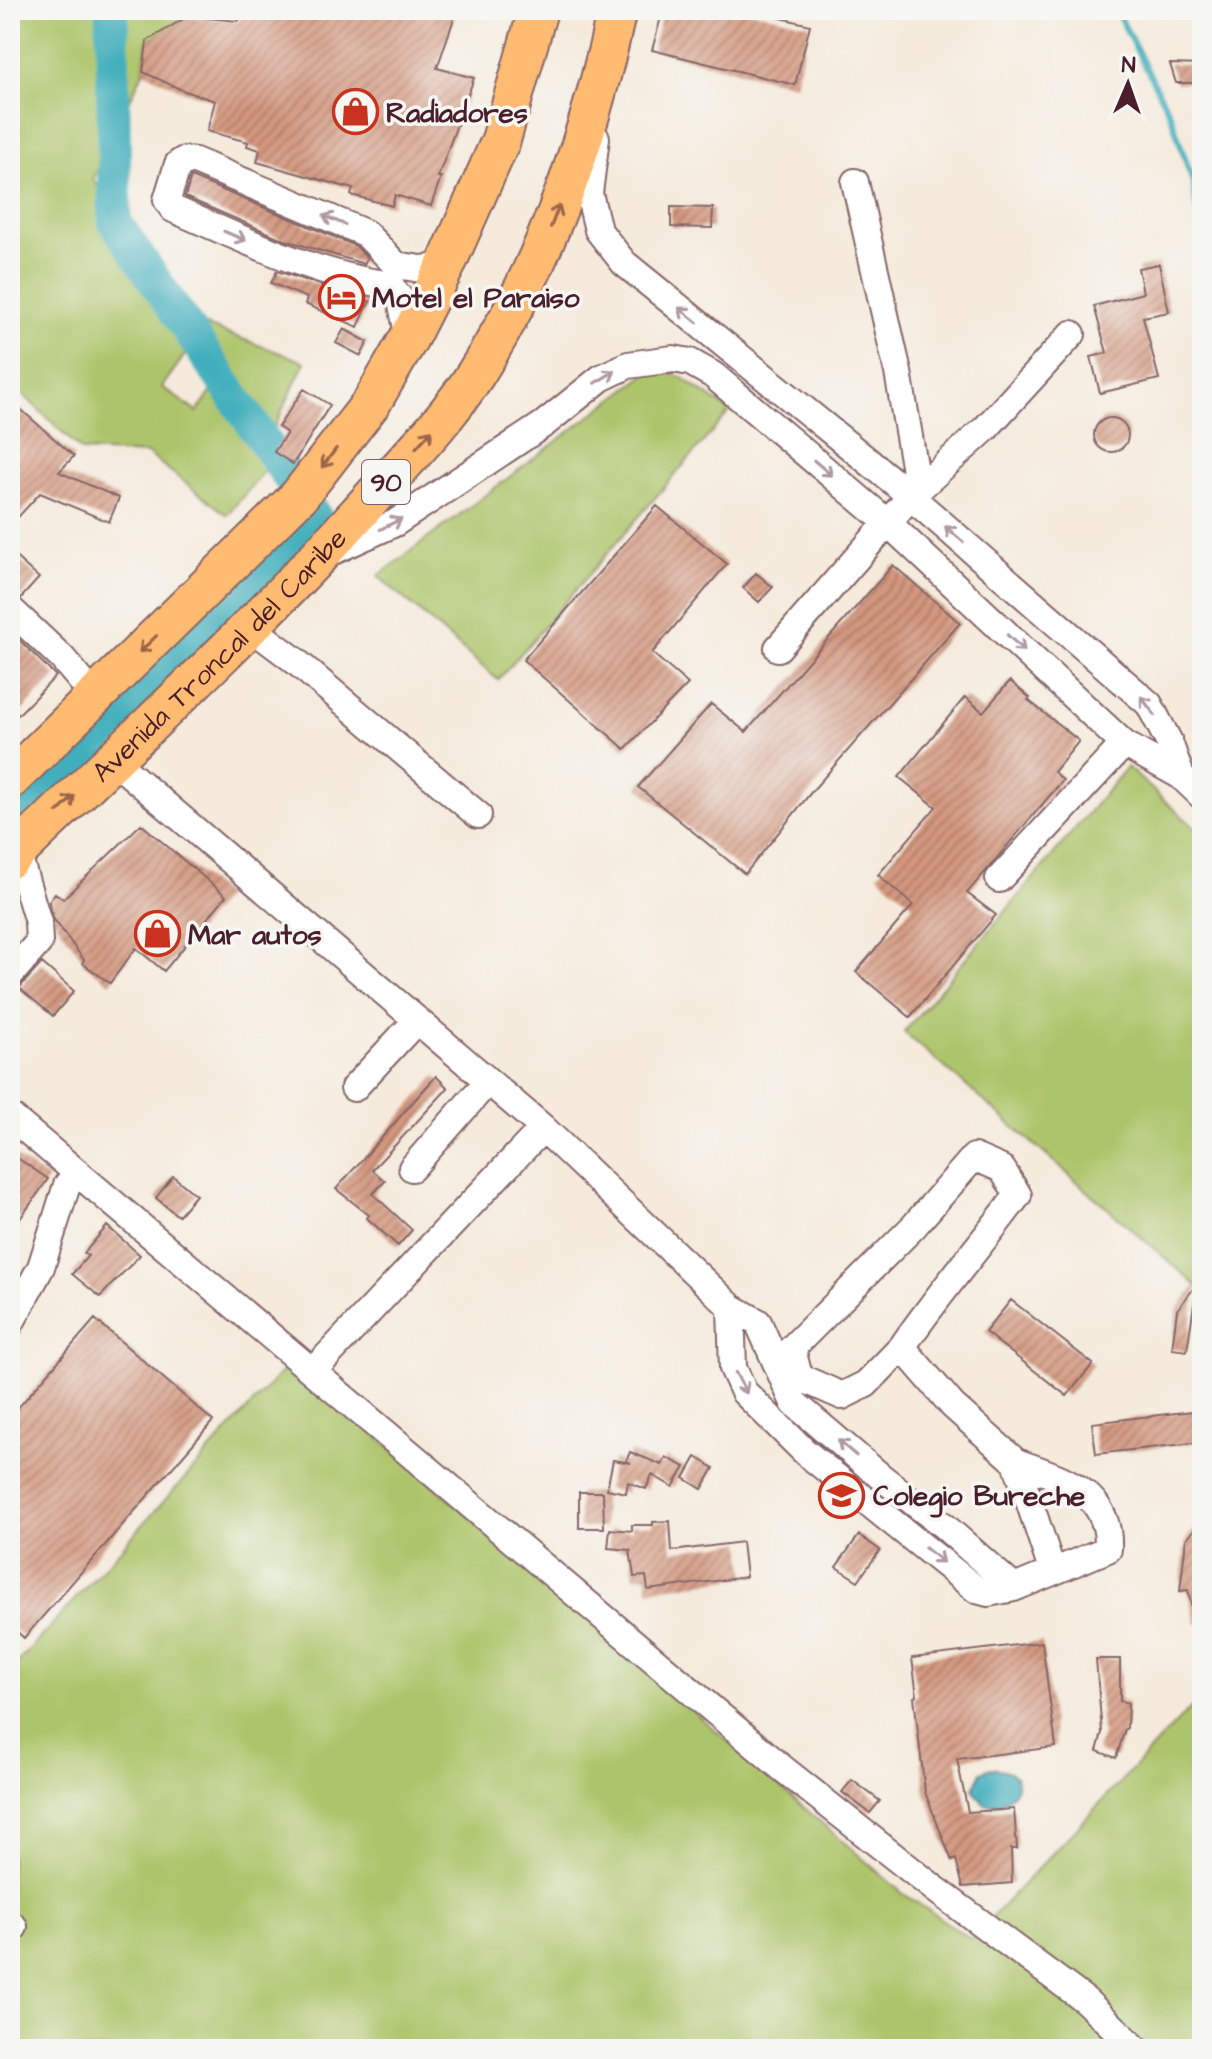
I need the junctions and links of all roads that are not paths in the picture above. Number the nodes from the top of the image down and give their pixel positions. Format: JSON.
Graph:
{"nodes":[{"id":1,"x":538,"y":10,"type":"edge"},
{"id":2,"x":617,"y":10,"type":"edge"},
{"id":3,"x":606,"y":58,"type":"junction"},
{"id":4,"x":855,"y":182,"type":"dead end"},
{"id":5,"x":445,"y":267,"type":"junction"},
{"id":6,"x":393,"y":275,"type":"junction"},
{"id":7,"x":1072,"y":334,"type":"dead end"},
{"id":8,"x":409,"y":338,"type":"junction"},
{"id":9,"x":732,"y":351,"type":"junction"},
{"id":10,"x":713,"y":375,"type":"junction"},
{"id":11,"x":914,"y":493,"type":"junction"},
{"id":12,"x":888,"y":523,"type":"junction"},
{"id":13,"x":320,"y":557,"type":"junction"},
{"id":14,"x":10,"y":609,"type":"edge"},
{"id":15,"x":249,"y":626,"type":"junction"},
{"id":16,"x":778,"y":648,"type":"dead end"},
{"id":17,"x":95,"y":697,"type":"junction"},
{"id":18,"x":1124,"y":744,"type":"junction"},
{"id":19,"x":112,"y":759,"type":"junction"},
{"id":20,"x":1181,"y":776,"type":"junction"},
{"id":21,"x":10,"y":780,"type":"edge"},
{"id":22,"x":1202,"y":796,"type":"edge"},
{"id":23,"x":478,"y":815,"type":"dead end"},
{"id":24,"x":14,"y":855,"type":"edge"},
{"id":25,"x":999,"y":879,"type":"dead end"},
{"id":26,"x":10,"y":975,"type":"edge"},
{"id":27,"x":417,"y":1020,"type":"junction"},
{"id":28,"x":488,"y":1081,"type":"junction"},
{"id":29,"x":354,"y":1088,"type":"dead end"},
{"id":30,"x":10,"y":1116,"type":"edge"},
{"id":31,"x":543,"y":1128,"type":"junction"},
{"id":32,"x":412,"y":1168,"type":"dead end"},
{"id":33,"x":78,"y":1173,"type":"junction"},
{"id":34,"x":731,"y":1307,"type":"junction"},
{"id":35,"x":758,"y":1322,"type":"junction"},
{"id":36,"x":10,"y":1324,"type":"edge"},
{"id":37,"x":902,"y":1347,"type":"junction"},
{"id":38,"x":792,"y":1348,"type":"junction"},
{"id":39,"x":313,"y":1371,"type":"junction"},
{"id":40,"x":1016,"y":1462,"type":"junction"},
{"id":41,"x":1052,"y":1570,"type":"junction"},
{"id":42,"x":1014,"y":1588,"type":"junction"},
{"id":43,"x":1136,"y":2049,"type":"edge"}],
"edges":[{"from":1,"to":5,"type":"highway","name":"Avenida Troncal del Caribe","number":"90"},
{"from":2,"to":3,"type":"highway","name":"Avenida Troncal del Caribe","number":"90"},
{"from":9,"to":3,"type":"street","one_way":true},
{"from":13,"to":3,"type":"highway","name":"Avenida Troncal del Caribe","number":"90","one_way":true},
{"from":4,"to":11,"type":"street"},
{"from":5,"to":6,"type":"street"},
{"from":5,"to":8,"type":"highway","name":"Avenida Troncal del Caribe","number":"90"},
{"from":6,"to":6,"type":"street","one_way":true},
{"from":6,"to":8,"type":"street"},
{"from":7,"to":11,"type":"street"},
{"from":8,"to":17,"type":"highway","name":"Avenida Troncal del Caribe","number":"90","one_way":true},
{"from":9,"to":10,"type":"street"},
{"from":9,"to":11,"type":"street"},
{"from":10,"to":12,"type":"street","one_way":true},
{"from":13,"to":10,"type":"street","one_way":true},
{"from":11,"to":12,"type":"street"},
{"from":20,"to":11,"type":"street","one_way":true},
{"from":12,"to":16,"type":"street"},
{"from":12,"to":18,"type":"street","one_way":true},
{"from":13,"to":15,"type":"highway","name":"Avenida Troncal del Caribe","number":"90"},
{"from":14,"to":17,"type":"street"},
{"from":15,"to":19,"type":"highway","name":"Avenida Troncal del Caribe","number":"90"},
{"from":15,"to":23,"type":"street"},
{"from":17,"to":21,"type":"highway","name":"Avenida Troncal del Caribe","number":"90"},
{"from":18,"to":20,"type":"street"},
{"from":18,"to":25,"type":"street"},
{"from":24,"to":19,"type":"highway","name":"Avenida Troncal del Caribe","number":"90","one_way":true},
{"from":19,"to":27,"type":"street"},
{"from":20,"to":22,"type":"street"},
{"from":24,"to":26,"type":"street"},
{"from":27,"to":28,"type":"street"},
{"from":27,"to":29,"type":"street"},
{"from":28,"to":31,"type":"street"},
{"from":28,"to":32,"type":"street"},
{"from":30,"to":33,"type":"street"},
{"from":31,"to":34,"type":"street"},
{"from":31,"to":39,"type":"street"},
{"from":33,"to":36,"type":"street"},
{"from":33,"to":39,"type":"street"},
{"from":34,"to":35,"type":"street"},
{"from":34,"to":42,"type":"street","one_way":true},
{"from":35,"to":38,"type":"street"},
{"from":42,"to":35,"type":"street","one_way":true},
{"from":37,"to":38,"type":"street"},
{"from":37,"to":38,"type":"street"},
{"from":37,"to":40,"type":"street"},
{"from":39,"to":43,"type":"street"},
{"from":40,"to":41,"type":"street"},
{"from":40,"to":41,"type":"street"},
{"from":41,"to":42,"type":"street"}]}
